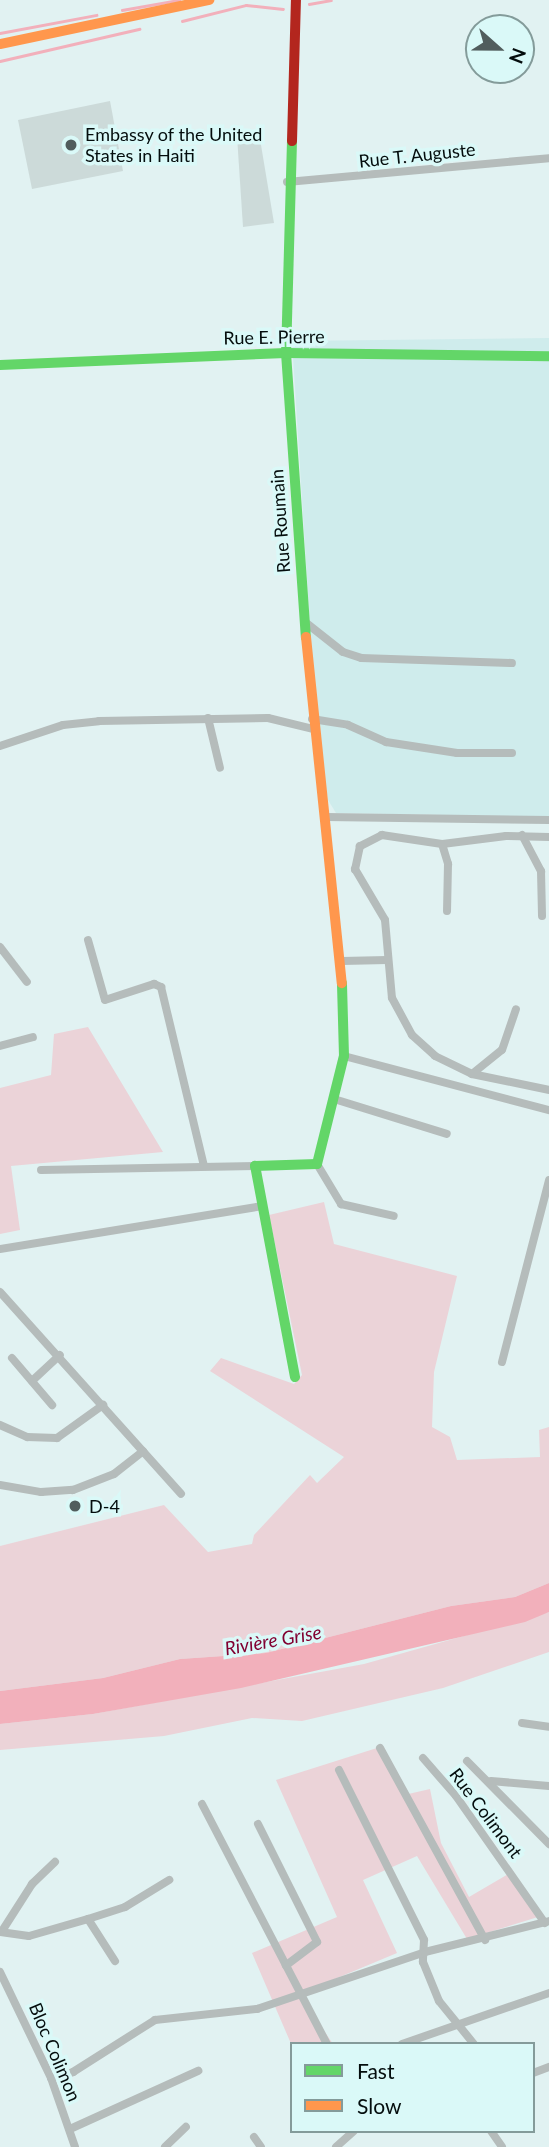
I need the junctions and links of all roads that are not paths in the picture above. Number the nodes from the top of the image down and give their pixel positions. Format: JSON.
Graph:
{"nodes":[{"id":1,"x":209,"y":0,"type":"edge"},
{"id":2,"x":296,"y":0,"type":"edge"},
{"id":3,"x":0,"y":44,"type":"edge"},
{"id":4,"x":549,"y":158,"type":"edge"},
{"id":5,"x":287,"y":182,"type":"junction"},
{"id":6,"x":286,"y":353,"type":"junction"},
{"id":7,"x":549,"y":356,"type":"edge"},
{"id":8,"x":0,"y":365,"type":"edge"},
{"id":9,"x":305,"y":622,"type":"junction"},
{"id":10,"x":512,"y":663,"type":"dead end"},
{"id":11,"x":208,"y":718,"type":"junction"},
{"id":12,"x":312,"y":724,"type":"junction"},
{"id":13,"x":0,"y":746,"type":"edge"},
{"id":14,"x":512,"y":753,"type":"dead end"},
{"id":15,"x":220,"y":768,"type":"dead end"},
{"id":16,"x":327,"y":817,"type":"junction"},
{"id":17,"x":549,"y":820,"type":"edge"},
{"id":18,"x":522,"y":835,"type":"junction"},
{"id":19,"x":549,"y":837,"type":"edge"},
{"id":20,"x":442,"y":844,"type":"junction"},
{"id":21,"x":447,"y":911,"type":"dead end"},
{"id":22,"x":542,"y":916,"type":"dead end"},
{"id":23,"x":88,"y":940,"type":"dead end"},
{"id":24,"x":0,"y":947,"type":"edge"},
{"id":25,"x":387,"y":960,"type":"junction"},
{"id":26,"x":342,"y":961,"type":"junction"},
{"id":27,"x":27,"y":982,"type":"dead end"},
{"id":28,"x":516,"y":1009,"type":"dead end"},
{"id":29,"x":33,"y":1037,"type":"dead end"},
{"id":30,"x":0,"y":1046,"type":"edge"},
{"id":31,"x":344,"y":1056,"type":"junction"},
{"id":32,"x":472,"y":1074,"type":"junction"},
{"id":33,"x":549,"y":1090,"type":"edge"},
{"id":34,"x":334,"y":1099,"type":"junction"},
{"id":35,"x":549,"y":1110,"type":"edge"},
{"id":36,"x":447,"y":1134,"type":"dead end"},
{"id":37,"x":317,"y":1164,"type":"junction"},
{"id":38,"x":204,"y":1166,"type":"junction"},
{"id":39,"x":256,"y":1166,"type":"junction"},
{"id":40,"x":41,"y":1170,"type":"dead end"},
{"id":41,"x":549,"y":1180,"type":"edge"},
{"id":42,"x":263,"y":1206,"type":"junction"},
{"id":43,"x":394,"y":1216,"type":"dead end"},
{"id":44,"x":0,"y":1249,"type":"edge"},
{"id":45,"x":0,"y":1292,"type":"edge"},
{"id":46,"x":60,"y":1355,"type":"junction"},
{"id":47,"x":12,"y":1358,"type":"dead end"},
{"id":48,"x":502,"y":1362,"type":"dead end"},
{"id":49,"x":295,"y":1377,"type":"dead end"},
{"id":50,"x":32,"y":1381,"type":"junction"},
{"id":51,"x":52,"y":1405,"type":"dead end"},
{"id":52,"x":103,"y":1405,"type":"junction"},
{"id":53,"x":0,"y":1425,"type":"edge"},
{"id":54,"x":143,"y":1451,"type":"junction"},
{"id":55,"x":0,"y":1485,"type":"edge"},
{"id":56,"x":181,"y":1494,"type":"dead end"},
{"id":57,"x":522,"y":1723,"type":"dead end"},
{"id":58,"x":549,"y":1727,"type":"edge"},
{"id":59,"x":380,"y":1748,"type":"dead end"},
{"id":60,"x":423,"y":1758,"type":"dead end"},
{"id":61,"x":467,"y":1760,"type":"dead end"},
{"id":62,"x":339,"y":1770,"type":"dead end"},
{"id":63,"x":491,"y":1782,"type":"junction"},
{"id":64,"x":549,"y":1786,"type":"edge"},
{"id":65,"x":202,"y":1804,"type":"dead end"},
{"id":66,"x":258,"y":1824,"type":"dead end"},
{"id":67,"x":549,"y":1844,"type":"edge"},
{"id":68,"x":55,"y":1862,"type":"dead end"},
{"id":69,"x":169,"y":1880,"type":"dead end"},
{"id":70,"x":88,"y":1919,"type":"junction"},
{"id":71,"x":547,"y":1922,"type":"edge"},
{"id":72,"x":1,"y":1932,"type":"edge"},
{"id":73,"x":485,"y":1940,"type":"junction"},
{"id":74,"x":425,"y":1952,"type":"junction"},
{"id":75,"x":115,"y":1961,"type":"dead end"},
{"id":76,"x":286,"y":1965,"type":"junction"},
{"id":77,"x":0,"y":1972,"type":"edge"},
{"id":78,"x":549,"y":1993,"type":"edge"},
{"id":79,"x":302,"y":1997,"type":"junction"},
{"id":80,"x":454,"y":2024,"type":"junction"},
{"id":81,"x":326,"y":2042,"type":"edge"},
{"id":82,"x":407,"y":2042,"type":"edge"},
{"id":83,"x":472,"y":2042,"type":"edge"},
{"id":84,"x":198,"y":2071,"type":"dead end"},
{"id":85,"x":51,"y":2078,"type":"junction"},
{"id":86,"x":186,"y":2127,"type":"dead end"},
{"id":87,"x":71,"y":2129,"type":"junction"},
{"id":88,"x":352,"y":2133,"type":"edge"},
{"id":89,"x":254,"y":2137,"type":"dead end"},
{"id":90,"x":75,"y":2147,"type":"edge"},
{"id":91,"x":165,"y":2147,"type":"edge"},
{"id":92,"x":261,"y":2147,"type":"edge"},
{"id":93,"x":336,"y":2147,"type":"edge"}],
"edges":[{"from":1,"to":3,"type":"street"},
{"from":2,"to":5,"type":"street","name":"Rue Roumain"},
{"from":4,"to":5,"type":"street","name":"Rue T. Auguste"},
{"from":5,"to":6,"type":"street","name":"Rue Roumain"},
{"from":6,"to":7,"type":"street","name":"Rue E. Pierre"},
{"from":6,"to":8,"type":"street","name":"Rue E. Pierre"},
{"from":6,"to":9,"type":"street","name":"Rue Roumain"},
{"from":9,"to":10,"type":"street"},
{"from":9,"to":12,"type":"street","name":"Rue Roumain"},
{"from":11,"to":12,"type":"street"},
{"from":11,"to":13,"type":"street"},
{"from":11,"to":15,"type":"street"},
{"from":12,"to":14,"type":"street"},
{"from":12,"to":16,"type":"street","name":"Rue Roumain"},
{"from":16,"to":17,"type":"street"},
{"from":16,"to":26,"type":"street","name":"Rue Roumain"},
{"from":18,"to":19,"type":"street"},
{"from":18,"to":20,"type":"street"},
{"from":18,"to":22,"type":"street"},
{"from":20,"to":21,"type":"street"},
{"from":20,"to":25,"type":"street"},
{"from":23,"to":38,"type":"street"},
{"from":24,"to":27,"type":"street"},
{"from":25,"to":26,"type":"street"},
{"from":25,"to":32,"type":"street"},
{"from":26,"to":31,"type":"street","name":"Rue Roumain"},
{"from":28,"to":32,"type":"street"},
{"from":29,"to":30,"type":"street"},
{"from":31,"to":34,"type":"street","name":"Rue Roumain"},
{"from":31,"to":35,"type":"street"},
{"from":32,"to":33,"type":"street"},
{"from":34,"to":36,"type":"street"},
{"from":34,"to":37,"type":"street","name":"Rue Roumain"},
{"from":37,"to":39,"type":"street"},
{"from":37,"to":43,"type":"street"},
{"from":38,"to":39,"type":"street"},
{"from":38,"to":40,"type":"street"},
{"from":39,"to":42,"type":"street"},
{"from":41,"to":48,"type":"street"},
{"from":42,"to":44,"type":"street"},
{"from":42,"to":49,"type":"street"},
{"from":45,"to":46,"type":"street"},
{"from":46,"to":50,"type":"street"},
{"from":46,"to":52,"type":"street"},
{"from":47,"to":50,"type":"street"},
{"from":50,"to":51,"type":"street"},
{"from":52,"to":53,"type":"street"},
{"from":52,"to":54,"type":"street"},
{"from":54,"to":55,"type":"street"},
{"from":54,"to":56,"type":"street"},
{"from":57,"to":58,"type":"street"},
{"from":59,"to":73,"type":"street"},
{"from":60,"to":71,"type":"street","name":"Rue Colimont"},
{"from":61,"to":63,"type":"street"},
{"from":62,"to":74,"type":"street"},
{"from":63,"to":64,"type":"street"},
{"from":63,"to":67,"type":"street"},
{"from":65,"to":76,"type":"street"},
{"from":66,"to":76,"type":"street"},
{"from":68,"to":72,"type":"street"},
{"from":69,"to":70,"type":"street"},
{"from":70,"to":72,"type":"street"},
{"from":70,"to":75,"type":"street"},
{"from":71,"to":73,"type":"street"},
{"from":73,"to":74,"type":"street"},
{"from":74,"to":79,"type":"street"},
{"from":74,"to":80,"type":"street"},
{"from":76,"to":79,"type":"street"},
{"from":77,"to":85,"type":"street","name":"Bloc Colimon"},
{"from":78,"to":80,"type":"street"},
{"from":79,"to":81,"type":"street"},
{"from":79,"to":85,"type":"street"},
{"from":80,"to":82,"type":"street"},
{"from":80,"to":83,"type":"street"},
{"from":84,"to":87,"type":"street"},
{"from":85,"to":87,"type":"street","name":"Bloc Colimon"},
{"from":86,"to":91,"type":"street"},
{"from":87,"to":90,"type":"street","name":"Bloc Colimon"},
{"from":88,"to":93,"type":"street"},
{"from":89,"to":92,"type":"street"}]}
